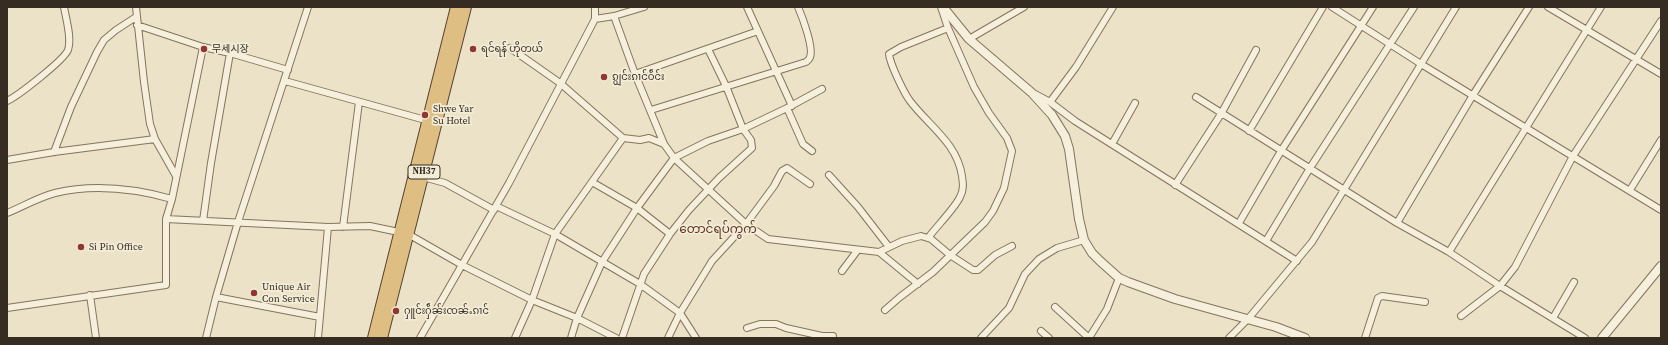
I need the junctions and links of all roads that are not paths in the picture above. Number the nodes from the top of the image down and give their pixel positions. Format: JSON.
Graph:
{"nodes":[{"id":1,"x":64,"y":7,"type":"edge"},
{"id":2,"x":136,"y":7,"type":"edge"},
{"id":3,"x":308,"y":7,"type":"edge"},
{"id":4,"x":456,"y":7,"type":"edge"},
{"id":5,"x":466,"y":7,"type":"edge"},
{"id":6,"x":595,"y":7,"type":"edge"},
{"id":7,"x":644,"y":7,"type":"edge"},
{"id":8,"x":747,"y":7,"type":"edge"},
{"id":9,"x":798,"y":7,"type":"edge"},
{"id":10,"x":942,"y":7,"type":"edge"},
{"id":11,"x":1024,"y":7,"type":"edge"},
{"id":12,"x":1113,"y":7,"type":"edge"},
{"id":13,"x":1323,"y":7,"type":"edge"},
{"id":14,"x":1332,"y":7,"type":"edge"},
{"id":15,"x":1373,"y":7,"type":"edge"},
{"id":16,"x":1414,"y":7,"type":"edge"},
{"id":17,"x":1456,"y":7,"type":"edge"},
{"id":18,"x":1529,"y":7,"type":"edge"},
{"id":19,"x":1548,"y":7,"type":"edge"},
{"id":20,"x":1601,"y":7,"type":"edge"},
{"id":21,"x":614,"y":16,"type":"junction"},
{"id":22,"x":136,"y":17,"type":"junction"},
{"id":23,"x":595,"y":19,"type":"junction"},
{"id":24,"x":1661,"y":21,"type":"edge"},
{"id":25,"x":138,"y":25,"type":"junction"},
{"id":26,"x":1361,"y":26,"type":"junction"},
{"id":27,"x":948,"y":28,"type":"junction"},
{"id":28,"x":1587,"y":30,"type":"junction"},
{"id":29,"x":758,"y":31,"type":"junction"},
{"id":30,"x":969,"y":39,"type":"junction"},
{"id":31,"x":1390,"y":44,"type":"junction"},
{"id":32,"x":203,"y":47,"type":"junction"},
{"id":33,"x":510,"y":48,"type":"dead end"},
{"id":34,"x":708,"y":49,"type":"junction"},
{"id":35,"x":1256,"y":50,"type":"dead end"},
{"id":36,"x":230,"y":53,"type":"junction"},
{"id":37,"x":1637,"y":59,"type":"junction"},
{"id":38,"x":1421,"y":64,"type":"junction"},
{"id":39,"x":288,"y":70,"type":"junction"},
{"id":40,"x":777,"y":72,"type":"junction"},
{"id":41,"x":635,"y":74,"type":"junction"},
{"id":42,"x":1661,"y":74,"type":"edge"},
{"id":43,"x":284,"y":81,"type":"junction"},
{"id":44,"x":560,"y":83,"type":"junction"},
{"id":45,"x":726,"y":86,"type":"junction"},
{"id":46,"x":822,"y":89,"type":"dead end"},
{"id":47,"x":1032,"y":93,"type":"junction"},
{"id":48,"x":1473,"y":95,"type":"junction"},
{"id":49,"x":1196,"y":97,"type":"dead end"},
{"id":50,"x":7,"y":101,"type":"edge"},
{"id":51,"x":359,"y":102,"type":"junction"},
{"id":52,"x":1050,"y":102,"type":"junction"},
{"id":53,"x":1135,"y":103,"type":"dead end"},
{"id":54,"x":790,"y":107,"type":"junction"},
{"id":55,"x":651,"y":110,"type":"junction"},
{"id":56,"x":1221,"y":114,"type":"junction"},
{"id":57,"x":431,"y":122,"type":"junction"},
{"id":58,"x":1526,"y":127,"type":"junction"},
{"id":59,"x":743,"y":129,"type":"junction"},
{"id":60,"x":1249,"y":131,"type":"junction"},
{"id":61,"x":623,"y":138,"type":"junction"},
{"id":62,"x":155,"y":139,"type":"junction"},
{"id":63,"x":1661,"y":140,"type":"edge"},
{"id":64,"x":664,"y":144,"type":"junction"},
{"id":65,"x":1112,"y":144,"type":"junction"},
{"id":66,"x":812,"y":151,"type":"dead end"},
{"id":67,"x":1281,"y":151,"type":"junction"},
{"id":68,"x":54,"y":152,"type":"junction"},
{"id":69,"x":1573,"y":156,"type":"junction"},
{"id":70,"x":674,"y":158,"type":"junction"},
{"id":71,"x":7,"y":160,"type":"edge"},
{"id":72,"x":1310,"y":168,"type":"junction"},
{"id":73,"x":829,"y":175,"type":"dead end"},
{"id":74,"x":176,"y":176,"type":"junction"},
{"id":75,"x":423,"y":177,"type":"junction"},
{"id":76,"x":592,"y":182,"type":"junction"},
{"id":77,"x":810,"y":184,"type":"dead end"},
{"id":78,"x":1175,"y":185,"type":"junction"},
{"id":79,"x":1344,"y":189,"type":"junction"},
{"id":80,"x":709,"y":190,"type":"junction"},
{"id":81,"x":1630,"y":190,"type":"junction"},
{"id":82,"x":172,"y":199,"type":"junction"},
{"id":83,"x":495,"y":208,"type":"junction"},
{"id":84,"x":637,"y":208,"type":"junction"},
{"id":85,"x":1661,"y":210,"type":"edge"},
{"id":86,"x":7,"y":213,"type":"edge"},
{"id":87,"x":166,"y":219,"type":"junction"},
{"id":88,"x":203,"y":221,"type":"junction"},
{"id":89,"x":238,"y":222,"type":"junction"},
{"id":90,"x":1239,"y":223,"type":"junction"},
{"id":91,"x":1397,"y":223,"type":"junction"},
{"id":92,"x":746,"y":224,"type":"junction"},
{"id":93,"x":328,"y":227,"type":"junction"},
{"id":94,"x":343,"y":227,"type":"junction"},
{"id":95,"x":403,"y":233,"type":"junction"},
{"id":96,"x":555,"y":234,"type":"junction"},
{"id":97,"x":670,"y":234,"type":"junction"},
{"id":98,"x":928,"y":238,"type":"junction"},
{"id":99,"x":1084,"y":240,"type":"junction"},
{"id":100,"x":1266,"y":242,"type":"junction"},
{"id":101,"x":1012,"y":246,"type":"dead end"},
{"id":102,"x":889,"y":248,"type":"junction"},
{"id":103,"x":857,"y":251,"type":"junction"},
{"id":104,"x":880,"y":252,"type":"junction"},
{"id":105,"x":1449,"y":252,"type":"junction"},
{"id":106,"x":950,"y":255,"type":"junction"},
{"id":107,"x":1297,"y":261,"type":"junction"},
{"id":108,"x":602,"y":262,"type":"junction"},
{"id":109,"x":462,"y":265,"type":"junction"},
{"id":110,"x":1661,"y":266,"type":"edge"},
{"id":111,"x":842,"y":271,"type":"dead end"},
{"id":112,"x":1119,"y":278,"type":"junction"},
{"id":113,"x":1574,"y":282,"type":"dead end"},
{"id":114,"x":640,"y":284,"type":"junction"},
{"id":115,"x":918,"y":284,"type":"junction"},
{"id":116,"x":1500,"y":286,"type":"junction"},
{"id":117,"x":90,"y":295,"type":"junction"},
{"id":118,"x":216,"y":297,"type":"junction"},
{"id":119,"x":532,"y":300,"type":"junction"},
{"id":120,"x":1425,"y":302,"type":"dead end"},
{"id":121,"x":1055,"y":307,"type":"dead end"},
{"id":122,"x":7,"y":308,"type":"edge"},
{"id":123,"x":886,"y":310,"type":"dead end"},
{"id":124,"x":680,"y":313,"type":"junction"},
{"id":125,"x":1461,"y":316,"type":"dead end"},
{"id":126,"x":320,"y":317,"type":"junction"},
{"id":127,"x":578,"y":318,"type":"junction"},
{"id":128,"x":1553,"y":318,"type":"junction"},
{"id":129,"x":1248,"y":319,"type":"junction"},
{"id":130,"x":747,"y":328,"type":"dead end"},
{"id":131,"x":798,"y":331,"type":"junction"},
{"id":132,"x":1041,"y":331,"type":"dead end"},
{"id":133,"x":833,"y":336,"type":"dead end"},
{"id":134,"x":1301,"y":337,"type":"edge"},
{"id":135,"x":96,"y":338,"type":"edge"},
{"id":136,"x":206,"y":338,"type":"edge"},
{"id":137,"x":318,"y":338,"type":"edge"},
{"id":138,"x":373,"y":338,"type":"edge"},
{"id":139,"x":382,"y":338,"type":"edge"},
{"id":140,"x":420,"y":338,"type":"edge"},
{"id":141,"x":515,"y":338,"type":"edge"},
{"id":142,"x":571,"y":338,"type":"edge"},
{"id":143,"x":616,"y":338,"type":"edge"},
{"id":144,"x":622,"y":338,"type":"edge"},
{"id":145,"x":668,"y":338,"type":"edge"},
{"id":146,"x":696,"y":338,"type":"edge"},
{"id":147,"x":795,"y":338,"type":"edge"},
{"id":148,"x":981,"y":338,"type":"edge"},
{"id":149,"x":1049,"y":338,"type":"edge"},
{"id":150,"x":1089,"y":338,"type":"edge"},
{"id":151,"x":1229,"y":338,"type":"edge"},
{"id":152,"x":1365,"y":338,"type":"edge"},
{"id":153,"x":1585,"y":338,"type":"edge"},
{"id":154,"x":1602,"y":338,"type":"edge"}],
"edges":[{"from":1,"to":50,"type":"street"},
{"from":2,"to":22,"type":"street"},
{"from":3,"to":39,"type":"street"},
{"from":4,"to":57,"type":"highway","number":"NH37"},
{"from":5,"to":57,"type":"highway","number":"NH37"},
{"from":6,"to":23,"type":"street"},
{"from":7,"to":21,"type":"street"},
{"from":8,"to":29,"type":"street"},
{"from":9,"to":40,"type":"street"},
{"from":10,"to":27,"type":"street"},
{"from":10,"to":30,"type":"street"},
{"from":11,"to":30,"type":"street"},
{"from":12,"to":52,"type":"street"},
{"from":13,"to":60,"type":"street"},
{"from":14,"to":26,"type":"street"},
{"from":15,"to":26,"type":"street"},
{"from":16,"to":31,"type":"street"},
{"from":17,"to":38,"type":"street"},
{"from":18,"to":48,"type":"street"},
{"from":19,"to":28,"type":"street"},
{"from":20,"to":28,"type":"street"},
{"from":21,"to":23,"type":"street"},
{"from":21,"to":41,"type":"street"},
{"from":22,"to":25,"type":"street"},
{"from":22,"to":68,"type":"street"},
{"from":23,"to":44,"type":"street"},
{"from":24,"to":37,"type":"street"},
{"from":25,"to":32,"type":"street"},
{"from":25,"to":62,"type":"street"},
{"from":26,"to":31,"type":"street"},
{"from":26,"to":67,"type":"street"},
{"from":27,"to":98,"type":"street"},
{"from":27,"to":106,"type":"street"},
{"from":28,"to":37,"type":"street"},
{"from":28,"to":58,"type":"street"},
{"from":29,"to":34,"type":"street"},
{"from":29,"to":40,"type":"street"},
{"from":30,"to":47,"type":"street"},
{"from":31,"to":38,"type":"street"},
{"from":31,"to":72,"type":"street"},
{"from":32,"to":36,"type":"street"},
{"from":32,"to":74,"type":"street"},
{"from":33,"to":44,"type":"street"},
{"from":34,"to":41,"type":"street"},
{"from":34,"to":45,"type":"street"},
{"from":35,"to":56,"type":"street"},
{"from":36,"to":39,"type":"street"},
{"from":36,"to":88,"type":"street"},
{"from":37,"to":42,"type":"street"},
{"from":37,"to":69,"type":"street"},
{"from":38,"to":48,"type":"street"},
{"from":38,"to":79,"type":"street"},
{"from":39,"to":43,"type":"street"},
{"from":40,"to":45,"type":"street"},
{"from":40,"to":54,"type":"street"},
{"from":41,"to":55,"type":"street"},
{"from":43,"to":51,"type":"street"},
{"from":43,"to":89,"type":"street"},
{"from":44,"to":61,"type":"street"},
{"from":44,"to":83,"type":"street"},
{"from":45,"to":55,"type":"street"},
{"from":45,"to":59,"type":"street"},
{"from":46,"to":54,"type":"street"},
{"from":47,"to":52,"type":"street"},
{"from":47,"to":99,"type":"street"},
{"from":48,"to":58,"type":"street"},
{"from":48,"to":91,"type":"street"},
{"from":49,"to":56,"type":"street"},
{"from":51,"to":57,"type":"street"},
{"from":51,"to":94,"type":"street"},
{"from":52,"to":65,"type":"street"},
{"from":53,"to":65,"type":"street"},
{"from":54,"to":59,"type":"street"},
{"from":54,"to":66,"type":"street"},
{"from":55,"to":64,"type":"street"},
{"from":56,"to":60,"type":"street"},
{"from":56,"to":78,"type":"street"},
{"from":57,"to":75,"type":"highway","number":"NH37"},
{"from":57,"to":95,"type":"highway","number":"NH37"},
{"from":58,"to":69,"type":"street"},
{"from":58,"to":105,"type":"street"},
{"from":59,"to":70,"type":"street"},
{"from":59,"to":80,"type":"street"},
{"from":60,"to":67,"type":"street"},
{"from":61,"to":64,"type":"street"},
{"from":61,"to":76,"type":"street"},
{"from":62,"to":68,"type":"street"},
{"from":62,"to":74,"type":"street"},
{"from":63,"to":81,"type":"street"},
{"from":64,"to":70,"type":"street"},
{"from":65,"to":78,"type":"street"},
{"from":67,"to":72,"type":"street"},
{"from":67,"to":90,"type":"street"},
{"from":68,"to":71,"type":"street"},
{"from":69,"to":81,"type":"street"},
{"from":69,"to":116,"type":"street"},
{"from":70,"to":80,"type":"street"},
{"from":70,"to":84,"type":"street"},
{"from":72,"to":79,"type":"street"},
{"from":72,"to":100,"type":"street"},
{"from":73,"to":102,"type":"street"},
{"from":74,"to":82,"type":"street"},
{"from":75,"to":83,"type":"street"},
{"from":75,"to":95,"type":"highway","number":"NH37"},
{"from":76,"to":84,"type":"street"},
{"from":76,"to":96,"type":"street"},
{"from":77,"to":92,"type":"street"},
{"from":78,"to":90,"type":"street"},
{"from":79,"to":91,"type":"street"},
{"from":79,"to":107,"type":"street"},
{"from":80,"to":92,"type":"street"},
{"from":80,"to":97,"type":"street"},
{"from":81,"to":85,"type":"street"},
{"from":82,"to":86,"type":"street"},
{"from":82,"to":87,"type":"street"},
{"from":83,"to":96,"type":"street"},
{"from":83,"to":109,"type":"street"},
{"from":84,"to":97,"type":"street"},
{"from":84,"to":108,"type":"street"},
{"from":87,"to":88,"type":"street"},
{"from":87,"to":117,"type":"street"},
{"from":88,"to":89,"type":"street"},
{"from":89,"to":93,"type":"street"},
{"from":89,"to":118,"type":"street"},
{"from":90,"to":100,"type":"street"},
{"from":91,"to":105,"type":"street"},
{"from":92,"to":103,"type":"street"},
{"from":92,"to":124,"type":"street"},
{"from":93,"to":94,"type":"street"},
{"from":93,"to":126,"type":"street"},
{"from":94,"to":95,"type":"street"},
{"from":95,"to":109,"type":"street"},
{"from":95,"to":138,"type":"highway","number":"NH37"},
{"from":95,"to":139,"type":"highway","number":"NH37"},
{"from":96,"to":108,"type":"street"},
{"from":96,"to":119,"type":"street"},
{"from":97,"to":114,"type":"street"},
{"from":98,"to":102,"type":"street"},
{"from":98,"to":106,"type":"street"},
{"from":99,"to":112,"type":"street"},
{"from":99,"to":148,"type":"street"},
{"from":100,"to":107,"type":"street"},
{"from":101,"to":106,"type":"street"},
{"from":102,"to":104,"type":"street"},
{"from":103,"to":104,"type":"street"},
{"from":103,"to":111,"type":"street"},
{"from":104,"to":115,"type":"street"},
{"from":105,"to":116,"type":"street"},
{"from":106,"to":115,"type":"street"},
{"from":107,"to":129,"type":"street"},
{"from":108,"to":114,"type":"street"},
{"from":108,"to":127,"type":"street"},
{"from":109,"to":119,"type":"street"},
{"from":109,"to":140,"type":"street"},
{"from":110,"to":154,"type":"street"},
{"from":112,"to":129,"type":"street"},
{"from":112,"to":150,"type":"street"},
{"from":113,"to":128,"type":"street"},
{"from":114,"to":124,"type":"street"},
{"from":114,"to":144,"type":"street"},
{"from":115,"to":123,"type":"street"},
{"from":116,"to":125,"type":"street"},
{"from":116,"to":128,"type":"street"},
{"from":117,"to":122,"type":"street"},
{"from":117,"to":135,"type":"street"},
{"from":118,"to":126,"type":"street"},
{"from":118,"to":136,"type":"street"},
{"from":119,"to":127,"type":"street"},
{"from":119,"to":141,"type":"street"},
{"from":120,"to":152,"type":"street"},
{"from":121,"to":150,"type":"street"},
{"from":124,"to":145,"type":"street"},
{"from":124,"to":146,"type":"street"},
{"from":126,"to":137,"type":"street"},
{"from":127,"to":142,"type":"street"},
{"from":127,"to":143,"type":"street"},
{"from":128,"to":153,"type":"street"},
{"from":129,"to":134,"type":"street"},
{"from":129,"to":151,"type":"street"},
{"from":130,"to":131,"type":"street"},
{"from":131,"to":133,"type":"street"},
{"from":131,"to":147,"type":"street"},
{"from":132,"to":149,"type":"street"}]}
